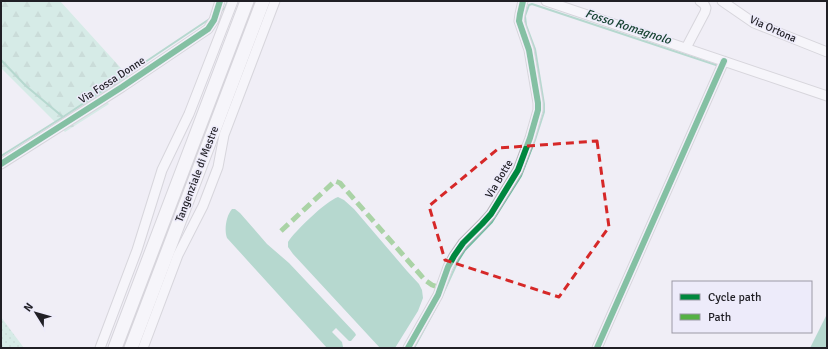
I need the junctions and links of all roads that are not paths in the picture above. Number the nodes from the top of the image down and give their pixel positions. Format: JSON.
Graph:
{"nodes":[{"id":1,"x":233,"y":1,"type":"edge"},
{"id":2,"x":247,"y":1,"type":"edge"},
{"id":3,"x":263,"y":1,"type":"edge"},
{"id":4,"x":275,"y":1,"type":"edge"},
{"id":5,"x":523,"y":1,"type":"edge"},
{"id":6,"x":546,"y":1,"type":"edge"},
{"id":7,"x":700,"y":1,"type":"edge"},
{"id":8,"x":722,"y":1,"type":"edge"},
{"id":9,"x":219,"y":3,"type":"edge"},
{"id":10,"x":686,"y":48,"type":"junction"},
{"id":11,"x":827,"y":52,"type":"edge"},
{"id":12,"x":724,"y":61,"type":"junction"},
{"id":13,"x":827,"y":96,"type":"edge"},
{"id":14,"x":1,"y":164,"type":"edge"},
{"id":15,"x":100,"y":348,"type":"edge"},
{"id":16,"x":115,"y":348,"type":"edge"},
{"id":17,"x":131,"y":348,"type":"edge"},
{"id":18,"x":142,"y":348,"type":"edge"},
{"id":19,"x":408,"y":348,"type":"edge"},
{"id":20,"x":597,"y":348,"type":"edge"}],
"edges":[{"from":1,"to":15,"type":"street"},
{"from":2,"to":16,"type":"highway","name":"Tangenziale di Mestre"},
{"from":3,"to":17,"type":"highway","name":"Tangenziale di Mestre"},
{"from":4,"to":18,"type":"street"},
{"from":5,"to":19,"type":"street","name":"Via Botte"},
{"from":6,"to":10,"type":"street"},
{"from":7,"to":10,"type":"street"},
{"from":8,"to":11,"type":"street","name":"Via Ortona"},
{"from":9,"to":14,"type":"street","name":"Via Fossa Donne"},
{"from":10,"to":12,"type":"street"},
{"from":12,"to":13,"type":"street"},
{"from":12,"to":20,"type":"street"}]}
